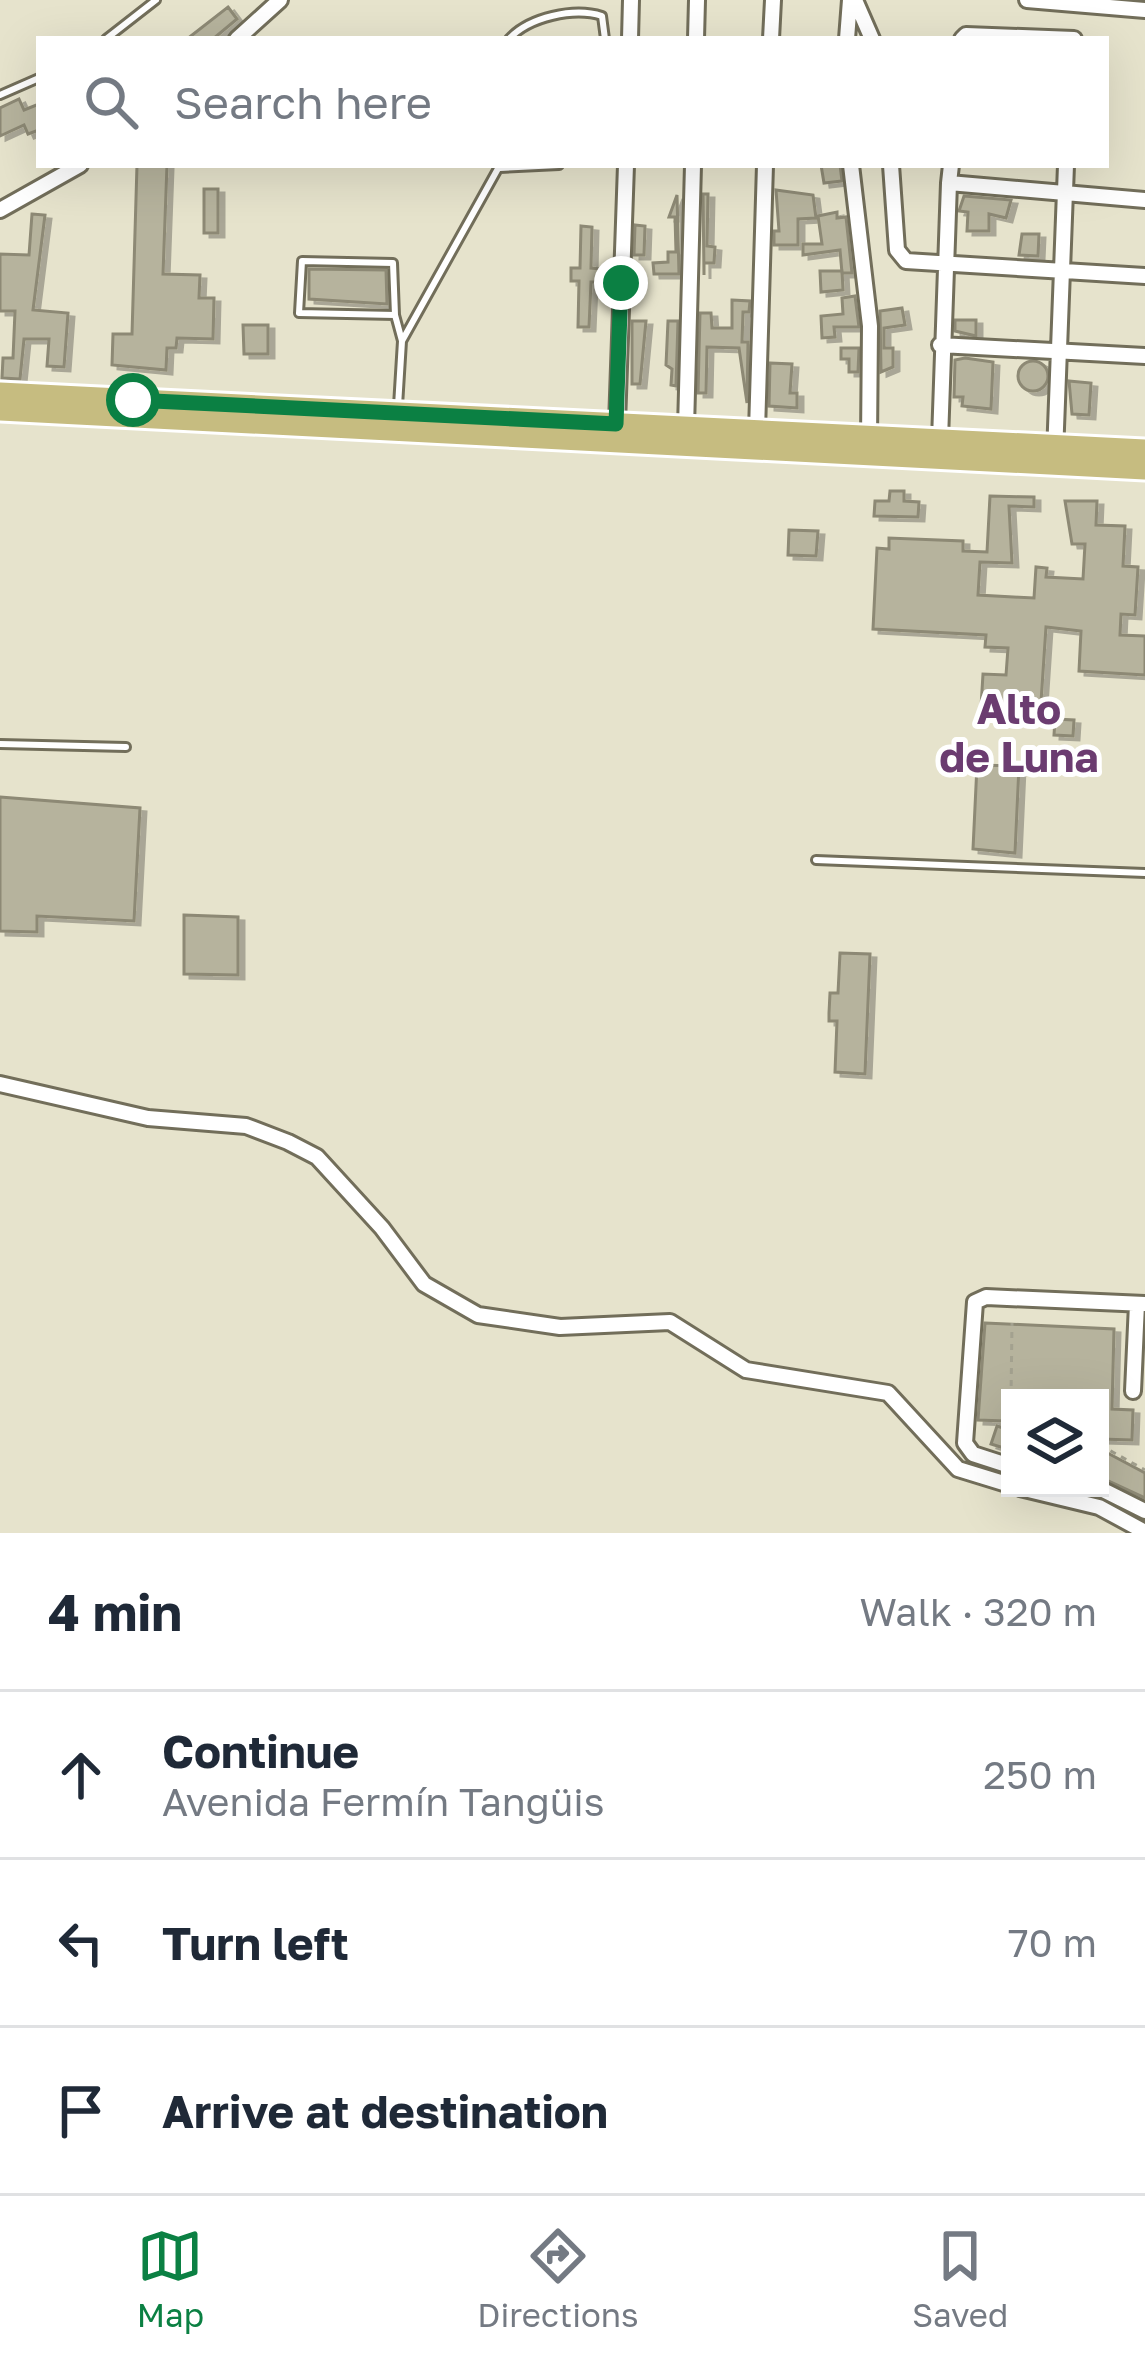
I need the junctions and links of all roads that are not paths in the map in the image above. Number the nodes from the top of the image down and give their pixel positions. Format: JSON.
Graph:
{"nodes":[{"id":1,"x":156,"y":0,"type":"edge"},
{"id":2,"x":280,"y":0,"type":"edge"},
{"id":3,"x":631,"y":0,"type":"edge"},
{"id":4,"x":697,"y":0,"type":"edge"},
{"id":5,"x":772,"y":0,"type":"edge"},
{"id":6,"x":852,"y":0,"type":"edge"},
{"id":7,"x":1027,"y":0,"type":"edge"},
{"id":8,"x":1127,"y":4,"type":"edge"},
{"id":9,"x":1145,"y":10,"type":"edge"},
{"id":10,"x":110,"y":36,"type":"edge"},
{"id":11,"x":240,"y":36,"type":"edge"},
{"id":12,"x":513,"y":36,"type":"edge"},
{"id":13,"x":605,"y":36,"type":"edge"},
{"id":14,"x":630,"y":36,"type":"edge"},
{"id":15,"x":696,"y":36,"type":"edge"},
{"id":16,"x":771,"y":36,"type":"edge"},
{"id":17,"x":848,"y":36,"type":"edge"},
{"id":18,"x":870,"y":36,"type":"edge"},
{"id":19,"x":964,"y":36,"type":"edge"},
{"id":20,"x":1009,"y":36,"type":"edge"},
{"id":21,"x":36,"y":79,"type":"edge"},
{"id":22,"x":0,"y":95,"type":"edge"},
{"id":23,"x":75,"y":168,"type":"edge"},
{"id":24,"x":499,"y":168,"type":"edge"},
{"id":25,"x":626,"y":168,"type":"edge"},
{"id":26,"x":693,"y":168,"type":"edge"},
{"id":27,"x":764,"y":168,"type":"edge"},
{"id":28,"x":851,"y":168,"type":"edge"},
{"id":29,"x":891,"y":168,"type":"edge"},
{"id":30,"x":951,"y":168,"type":"edge"},
{"id":31,"x":1066,"y":168,"type":"edge"},
{"id":32,"x":950,"y":183,"type":"junction"},
{"id":33,"x":1065,"y":195,"type":"junction"},
{"id":34,"x":1145,"y":200,"type":"edge"},
{"id":35,"x":0,"y":210,"type":"edge"},
{"id":36,"x":944,"y":265,"type":"junction"},
{"id":37,"x":1059,"y":272,"type":"junction"},
{"id":38,"x":1145,"y":276,"type":"edge"},
{"id":39,"x":394,"y":315,"type":"junction"},
{"id":40,"x":402,"y":340,"type":"junction"},
{"id":41,"x":940,"y":345,"type":"junction"},
{"id":42,"x":1057,"y":350,"type":"junction"},
{"id":43,"x":1145,"y":356,"type":"edge"},
{"id":44,"x":0,"y":393,"type":"edge"},
{"id":45,"x":0,"y":410,"type":"edge"},
{"id":46,"x":398,"y":413,"type":"junction"},
{"id":47,"x":616,"y":424,"type":"junction"},
{"id":48,"x":686,"y":428,"type":"junction"},
{"id":49,"x":757,"y":431,"type":"junction"},
{"id":50,"x":940,"y":440,"type":"junction"},
{"id":51,"x":869,"y":445,"type":"junction"},
{"id":52,"x":1145,"y":450,"type":"edge"},
{"id":53,"x":1054,"y":455,"type":"junction"},
{"id":54,"x":1145,"y":469,"type":"edge"},
{"id":55,"x":0,"y":744,"type":"edge"},
{"id":56,"x":126,"y":748,"type":"dead end"},
{"id":57,"x":816,"y":860,"type":"dead end"},
{"id":58,"x":1145,"y":873,"type":"edge"},
{"id":59,"x":0,"y":1084,"type":"edge"},
{"id":60,"x":1141,"y":1304,"type":"edge"},
{"id":61,"x":1133,"y":1391,"type":"dead end"},
{"id":62,"x":1001,"y":1463,"type":"edge"},
{"id":63,"x":1001,"y":1482,"type":"edge"},
{"id":64,"x":1109,"y":1493,"type":"edge"},
{"id":65,"x":1056,"y":1497,"type":"edge"},
{"id":66,"x":1145,"y":1511,"type":"edge"},
{"id":67,"x":1145,"y":1532,"type":"edge"}],
"edges":[{"from":1,"to":10,"type":"lane"},
{"from":2,"to":11,"type":"street"},
{"from":3,"to":14,"type":"street"},
{"from":4,"to":15,"type":"street"},
{"from":5,"to":16,"type":"street"},
{"from":6,"to":17,"type":"street"},
{"from":6,"to":18,"type":"street"},
{"from":7,"to":8,"type":"street"},
{"from":8,"to":9,"type":"street"},
{"from":12,"to":13,"type":"lane"},
{"from":19,"to":20,"type":"street"},
{"from":21,"to":22,"type":"lane"},
{"from":23,"to":35,"type":"street"},
{"from":24,"to":40,"type":"lane"},
{"from":25,"to":47,"type":"street"},
{"from":26,"to":48,"type":"street"},
{"from":27,"to":49,"type":"street"},
{"from":28,"to":51,"type":"street"},
{"from":29,"to":36,"type":"street"},
{"from":30,"to":32,"type":"street"},
{"from":31,"to":33,"type":"street"},
{"from":32,"to":33,"type":"street"},
{"from":32,"to":36,"type":"street"},
{"from":33,"to":34,"type":"street"},
{"from":33,"to":37,"type":"street"},
{"from":36,"to":37,"type":"street"},
{"from":36,"to":41,"type":"street"},
{"from":37,"to":38,"type":"street"},
{"from":37,"to":42,"type":"street"},
{"from":39,"to":39,"type":"lane"},
{"from":39,"to":40,"type":"lane"},
{"from":40,"to":46,"type":"lane"},
{"from":41,"to":42,"type":"street"},
{"from":41,"to":50,"type":"street"},
{"from":42,"to":43,"type":"street"},
{"from":42,"to":53,"type":"street"},
{"from":44,"to":46,"type":"main road"},
{"from":45,"to":51,"type":"main road"},
{"from":46,"to":47,"type":"main road"},
{"from":47,"to":48,"type":"main road"},
{"from":48,"to":49,"type":"main road"},
{"from":49,"to":51,"type":"main road"},
{"from":50,"to":51,"type":"main road"},
{"from":50,"to":53,"type":"main road"},
{"from":51,"to":53,"type":"main road"},
{"from":52,"to":53,"type":"main road"},
{"from":53,"to":54,"type":"main road"},
{"from":55,"to":56,"type":"lane"},
{"from":57,"to":58,"type":"lane"},
{"from":59,"to":63,"type":"street"},
{"from":60,"to":61,"type":"street"},
{"from":60,"to":62,"type":"street"},
{"from":64,"to":66,"type":"street"},
{"from":65,"to":67,"type":"street"}]}
